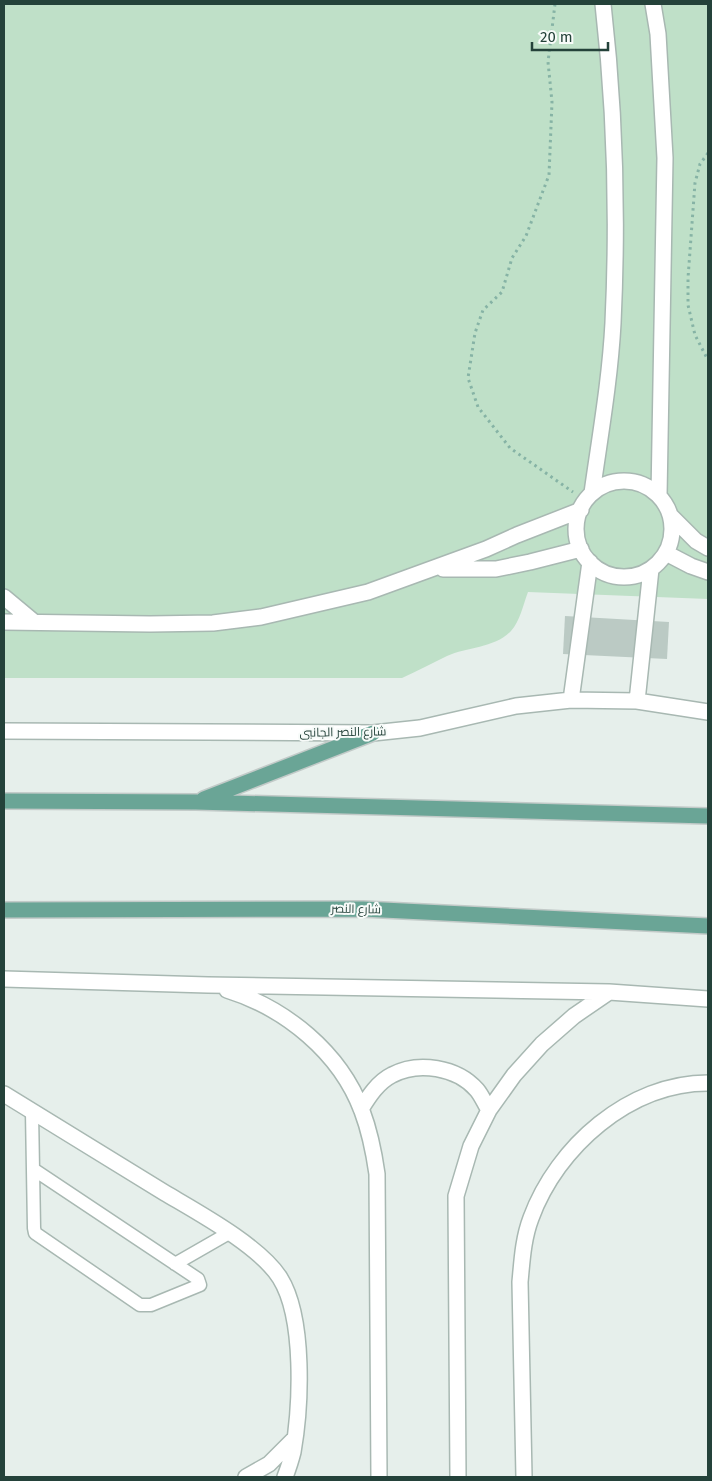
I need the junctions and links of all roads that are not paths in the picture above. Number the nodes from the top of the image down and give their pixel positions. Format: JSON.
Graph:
{"nodes":[{"id":1,"x":603,"y":4,"type":"edge"},
{"id":2,"x":653,"y":4,"type":"edge"},
{"id":3,"x":659,"y":496,"type":"junction"},
{"id":4,"x":586,"y":501,"type":"junction"},
{"id":5,"x":671,"y":516,"type":"junction"},
{"id":6,"x":708,"y":548,"type":"edge"},
{"id":7,"x":581,"y":549,"type":"junction"},
{"id":8,"x":666,"y":554,"type":"junction"},
{"id":9,"x":590,"y":562,"type":"junction"},
{"id":10,"x":651,"y":569,"type":"junction"},
{"id":11,"x":431,"y":570,"type":"junction"},
{"id":12,"x":708,"y":572,"type":"edge"},
{"id":13,"x":4,"y":597,"type":"edge"},
{"id":14,"x":4,"y":622,"type":"edge"},
{"id":15,"x":34,"y":622,"type":"junction"},
{"id":16,"x":570,"y":700,"type":"junction"},
{"id":17,"x":637,"y":701,"type":"junction"},
{"id":18,"x":708,"y":712,"type":"edge"},
{"id":19,"x":4,"y":731,"type":"edge"},
{"id":20,"x":373,"y":733,"type":"junction"},
{"id":21,"x":4,"y":801,"type":"edge"},
{"id":22,"x":196,"y":802,"type":"junction"},
{"id":23,"x":708,"y":816,"type":"edge"},
{"id":24,"x":4,"y":910,"type":"edge"},
{"id":25,"x":708,"y":926,"type":"edge"},
{"id":26,"x":4,"y":979,"type":"edge"},
{"id":27,"x":208,"y":985,"type":"junction"},
{"id":28,"x":609,"y":992,"type":"junction"},
{"id":29,"x":708,"y":998,"type":"edge"},
{"id":30,"x":708,"y":1083,"type":"edge"},
{"id":31,"x":4,"y":1094,"type":"edge"},
{"id":32,"x":361,"y":1109,"type":"junction"},
{"id":33,"x":489,"y":1110,"type":"junction"},
{"id":34,"x":32,"y":1112,"type":"junction"},
{"id":35,"x":33,"y":1170,"type":"junction"},
{"id":36,"x":229,"y":1233,"type":"junction"},
{"id":37,"x":175,"y":1264,"type":"junction"},
{"id":38,"x":294,"y":1439,"type":"junction"},
{"id":39,"x":246,"y":1477,"type":"edge"},
{"id":40,"x":285,"y":1477,"type":"edge"},
{"id":41,"x":379,"y":1477,"type":"edge"},
{"id":42,"x":458,"y":1477,"type":"edge"},
{"id":43,"x":524,"y":1477,"type":"edge"}],
"edges":[{"from":1,"to":4,"type":"street"},
{"from":2,"to":3,"type":"street"},
{"from":3,"to":4,"type":"street"},
{"from":3,"to":5,"type":"street"},
{"from":4,"to":7,"type":"street"},
{"from":4,"to":11,"type":"street"},
{"from":5,"to":6,"type":"street"},
{"from":5,"to":8,"type":"street"},
{"from":7,"to":9,"type":"street"},
{"from":7,"to":11,"type":"street"},
{"from":8,"to":10,"type":"street"},
{"from":8,"to":12,"type":"street"},
{"from":9,"to":10,"type":"street"},
{"from":9,"to":16,"type":"street"},
{"from":10,"to":17,"type":"street"},
{"from":11,"to":15,"type":"street"},
{"from":13,"to":15,"type":"street"},
{"from":14,"to":15,"type":"street"},
{"from":16,"to":17,"type":"street","name":"شارع النصر الجانبى"},
{"from":16,"to":20,"type":"street","name":"شارع النصر الجانبى"},
{"from":17,"to":18,"type":"street","name":"شارع النصر الجانبى"},
{"from":19,"to":20,"type":"street","name":"شارع النصر الجانبى"},
{"from":20,"to":22,"type":"main road"},
{"from":21,"to":22,"type":"main road"},
{"from":22,"to":23,"type":"main road"},
{"from":24,"to":25,"type":"main road","name":"شارع النصر"},
{"from":26,"to":27,"type":"street"},
{"from":27,"to":28,"type":"street"},
{"from":27,"to":32,"type":"street"},
{"from":28,"to":29,"type":"street"},
{"from":28,"to":33,"type":"street"},
{"from":30,"to":43,"type":"street"},
{"from":31,"to":34,"type":"street"},
{"from":32,"to":33,"type":"street"},
{"from":32,"to":41,"type":"street"},
{"from":33,"to":42,"type":"street"},
{"from":34,"to":35,"type":"lane"},
{"from":34,"to":36,"type":"street"},
{"from":35,"to":37,"type":"lane"},
{"from":35,"to":37,"type":"lane"},
{"from":36,"to":37,"type":"lane"},
{"from":36,"to":38,"type":"street"},
{"from":38,"to":39,"type":"street"},
{"from":38,"to":40,"type":"street"}]}
